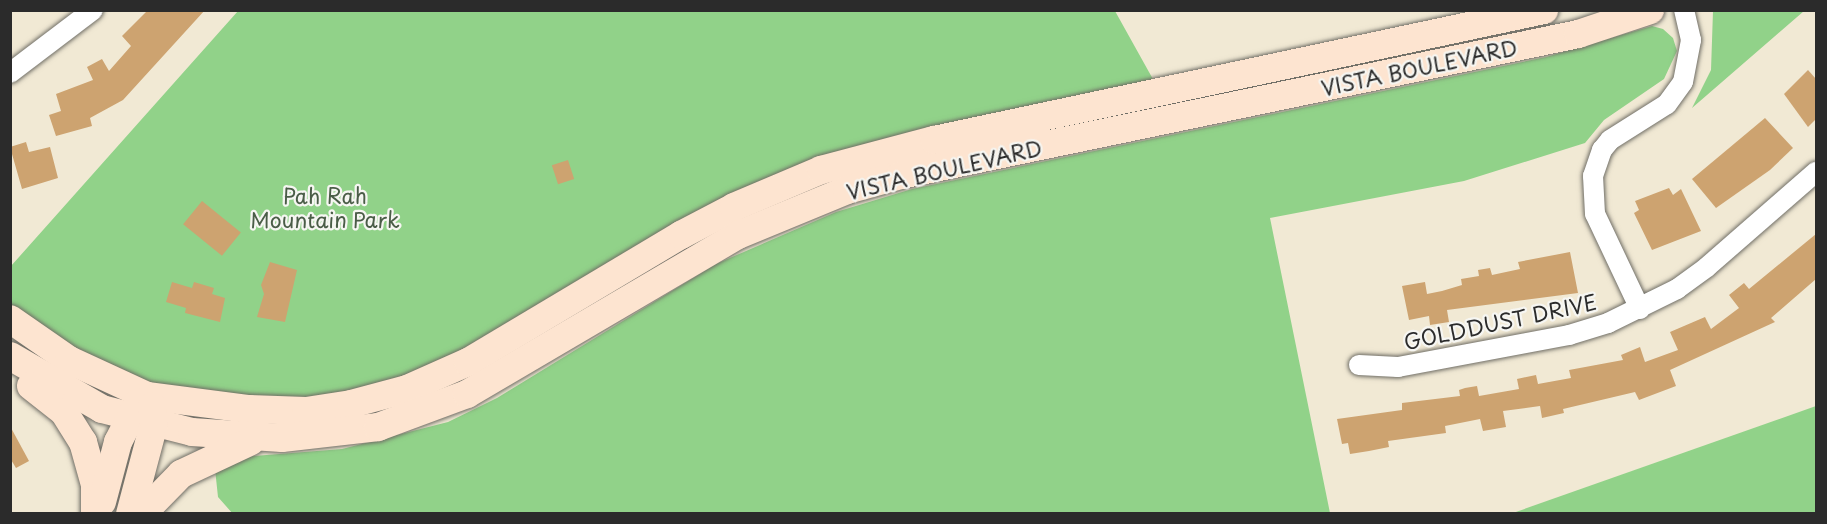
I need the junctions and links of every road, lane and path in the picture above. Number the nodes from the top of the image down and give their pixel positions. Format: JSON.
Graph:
{"nodes":[{"id":1,"x":93,"y":10,"type":"edge"},
{"id":2,"x":1544,"y":10,"type":"edge"},
{"id":3,"x":1650,"y":10,"type":"edge"},
{"id":4,"x":1684,"y":10,"type":"edge"},
{"id":5,"x":10,"y":73,"type":"edge"},
{"id":6,"x":1816,"y":172,"type":"edge"},
{"id":7,"x":1640,"y":309,"type":"junction"},
{"id":8,"x":10,"y":319,"type":"edge"},
{"id":9,"x":10,"y":356,"type":"edge"},
{"id":10,"x":1359,"y":365,"type":"dead end"},
{"id":11,"x":10,"y":370,"type":"edge"},
{"id":12,"x":147,"y":396,"type":"junction"},
{"id":13,"x":141,"y":421,"type":"junction"},
{"id":14,"x":260,"y":438,"type":"junction"},
{"id":15,"x":97,"y":513,"type":"edge"},
{"id":16,"x":130,"y":513,"type":"edge"},
{"id":17,"x":142,"y":513,"type":"edge"}],
"edges":[{"from":1,"to":5,"type":"street"},
{"from":2,"to":12,"type":"main road","name":"VISTA BOULEVARD"},
{"from":3,"to":14,"type":"main road","name":"VISTA BOULEVARD"},
{"from":4,"to":7,"type":"street"},
{"from":6,"to":7,"type":"street","name":"GOLDDUST DRIVE"},
{"from":7,"to":10,"type":"street","name":"GOLDDUST DRIVE"},
{"from":8,"to":12,"type":"main road","name":"VISTA BOULEVARD"},
{"from":9,"to":13,"type":"main road","name":"VISTA BOULEVARD"},
{"from":11,"to":15,"type":"main road"},
{"from":12,"to":13,"type":"main road"},
{"from":13,"to":14,"type":"main road","name":"VISTA BOULEVARD"},
{"from":13,"to":15,"type":"main road"},
{"from":13,"to":16,"type":"main road"},
{"from":14,"to":17,"type":"main road"}]}
